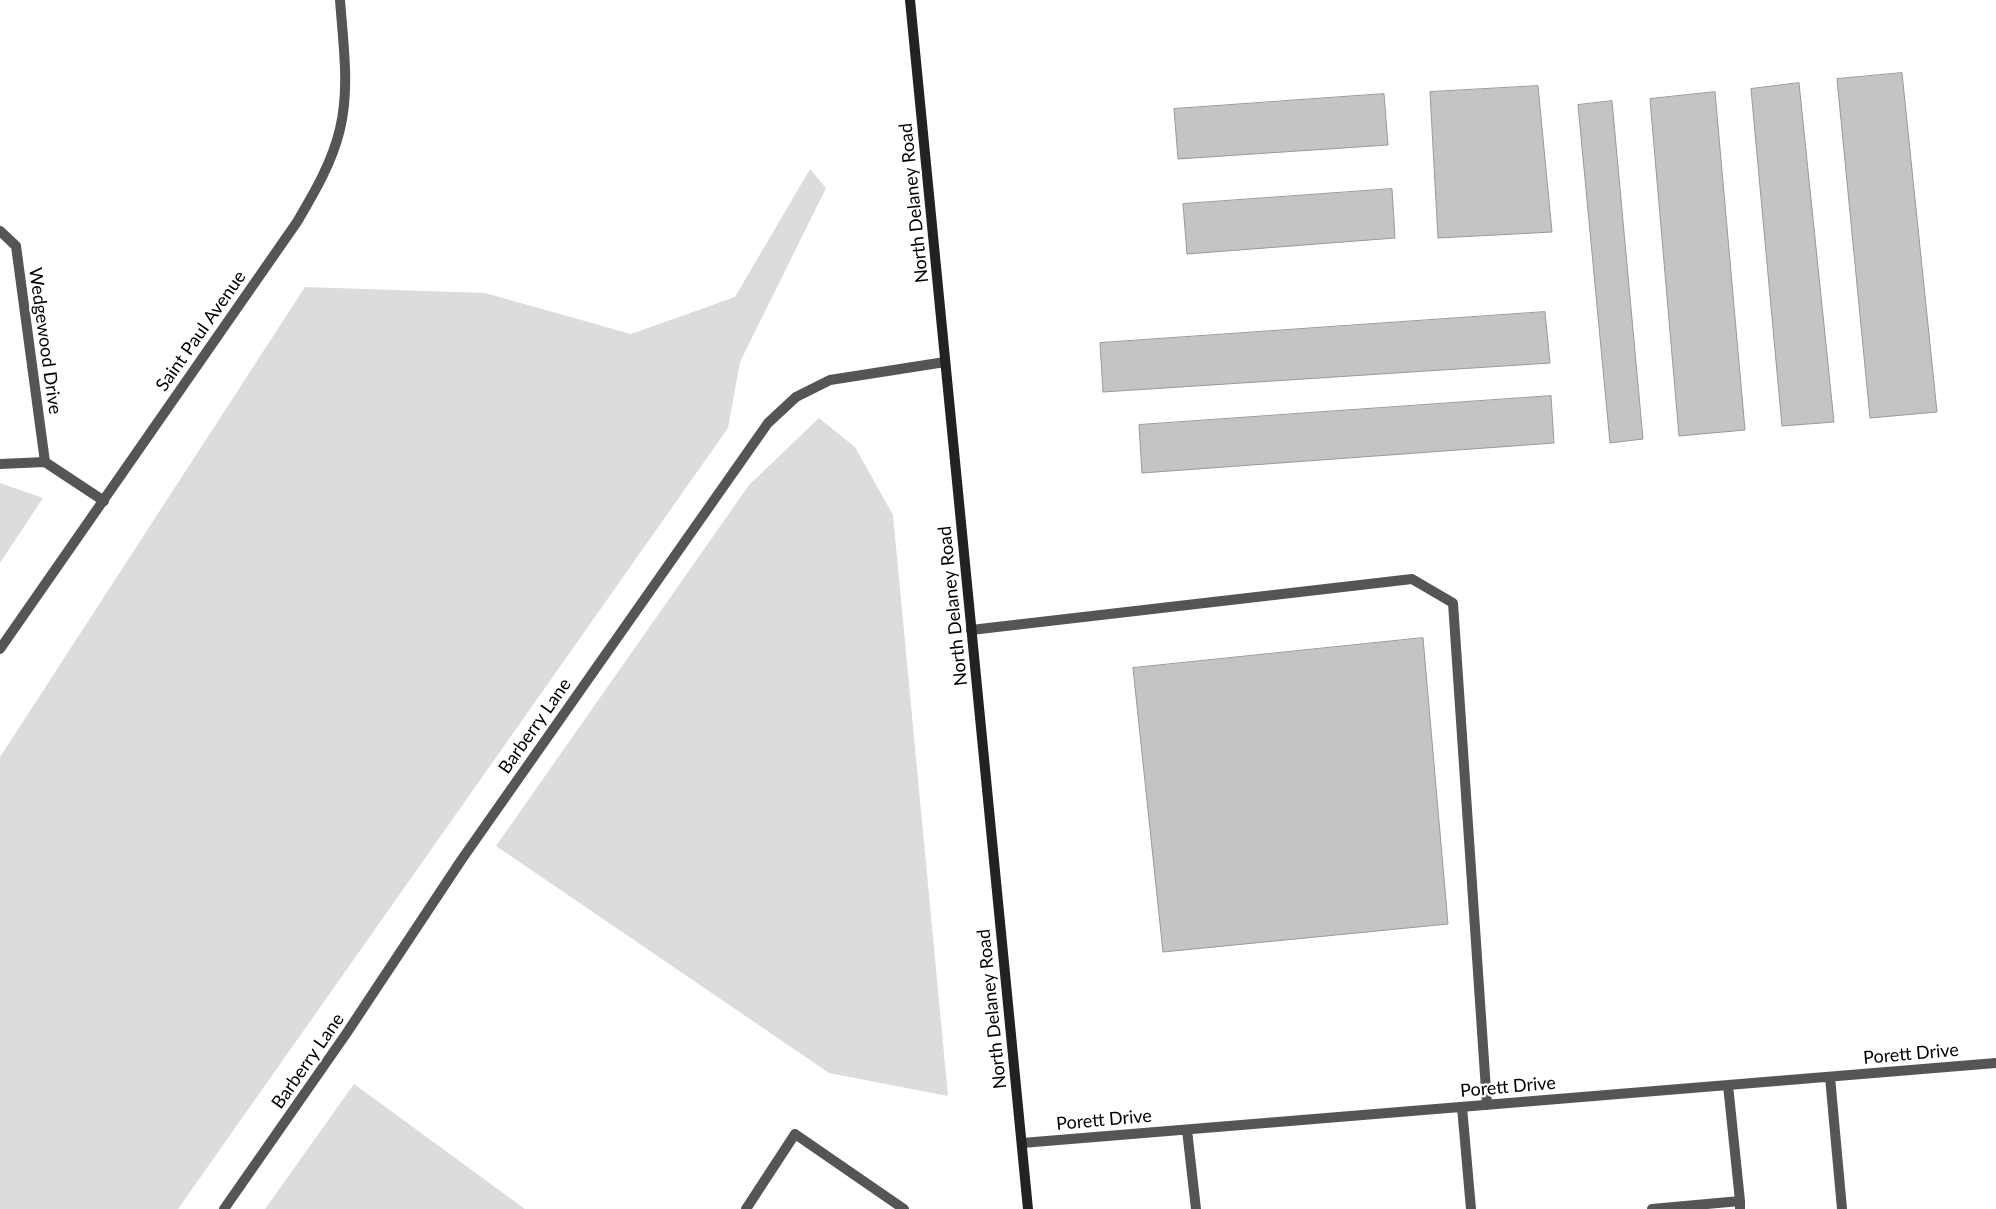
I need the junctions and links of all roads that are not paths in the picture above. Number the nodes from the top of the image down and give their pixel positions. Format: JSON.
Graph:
{"nodes":[{"id":1,"x":340,"y":0,"type":"edge"},
{"id":2,"x":910,"y":0,"type":"edge"},
{"id":3,"x":0,"y":231,"type":"edge"},
{"id":4,"x":945,"y":362,"type":"junction"},
{"id":5,"x":45,"y":462,"type":"junction"},
{"id":6,"x":0,"y":464,"type":"edge"},
{"id":7,"x":104,"y":501,"type":"junction"},
{"id":8,"x":972,"y":630,"type":"junction"},
{"id":9,"x":0,"y":649,"type":"edge"},
{"id":10,"x":1996,"y":1063,"type":"edge"},
{"id":11,"x":1830,"y":1077,"type":"junction"},
{"id":12,"x":1728,"y":1085,"type":"junction"},
{"id":13,"x":1488,"y":1105,"type":"junction"},
{"id":14,"x":1462,"y":1107,"type":"junction"},
{"id":15,"x":1187,"y":1130,"type":"junction"},
{"id":16,"x":1022,"y":1143,"type":"junction"},
{"id":17,"x":1740,"y":1205,"type":"edge"},
{"id":18,"x":224,"y":1209,"type":"edge"},
{"id":19,"x":746,"y":1209,"type":"edge"},
{"id":20,"x":904,"y":1209,"type":"edge"},
{"id":21,"x":1028,"y":1209,"type":"edge"},
{"id":22,"x":1196,"y":1209,"type":"edge"},
{"id":23,"x":1471,"y":1209,"type":"edge"},
{"id":24,"x":1652,"y":1209,"type":"edge"},
{"id":25,"x":1842,"y":1209,"type":"edge"}],
"edges":[{"from":1,"to":7,"type":"street","name":"Saint Paul Avenue"},
{"from":2,"to":4,"type":"street","name":"North Delaney Road"},
{"from":3,"to":5,"type":"street","name":"Wedgewood Drive"},
{"from":4,"to":8,"type":"street","name":"North Delaney Road"},
{"from":4,"to":18,"type":"street","name":"Barberry Lane"},
{"from":5,"to":6,"type":"street"},
{"from":5,"to":7,"type":"street"},
{"from":7,"to":9,"type":"street","name":"Saint Paul Avenue"},
{"from":8,"to":13,"type":"street"},
{"from":8,"to":16,"type":"street","name":"North Delaney Road"},
{"from":10,"to":11,"type":"street","name":"Porett Drive"},
{"from":11,"to":12,"type":"street","name":"Porett Drive"},
{"from":11,"to":25,"type":"street"},
{"from":12,"to":13,"type":"street","name":"Porett Drive"},
{"from":12,"to":17,"type":"street"},
{"from":13,"to":14,"type":"street","name":"Porett Drive"},
{"from":14,"to":15,"type":"street","name":"Porett Drive"},
{"from":14,"to":23,"type":"street"},
{"from":15,"to":16,"type":"street","name":"Porett Drive"},
{"from":15,"to":22,"type":"street"},
{"from":16,"to":21,"type":"street","name":"North Delaney Road"},
{"from":17,"to":24,"type":"street"},
{"from":19,"to":20,"type":"street"}]}
